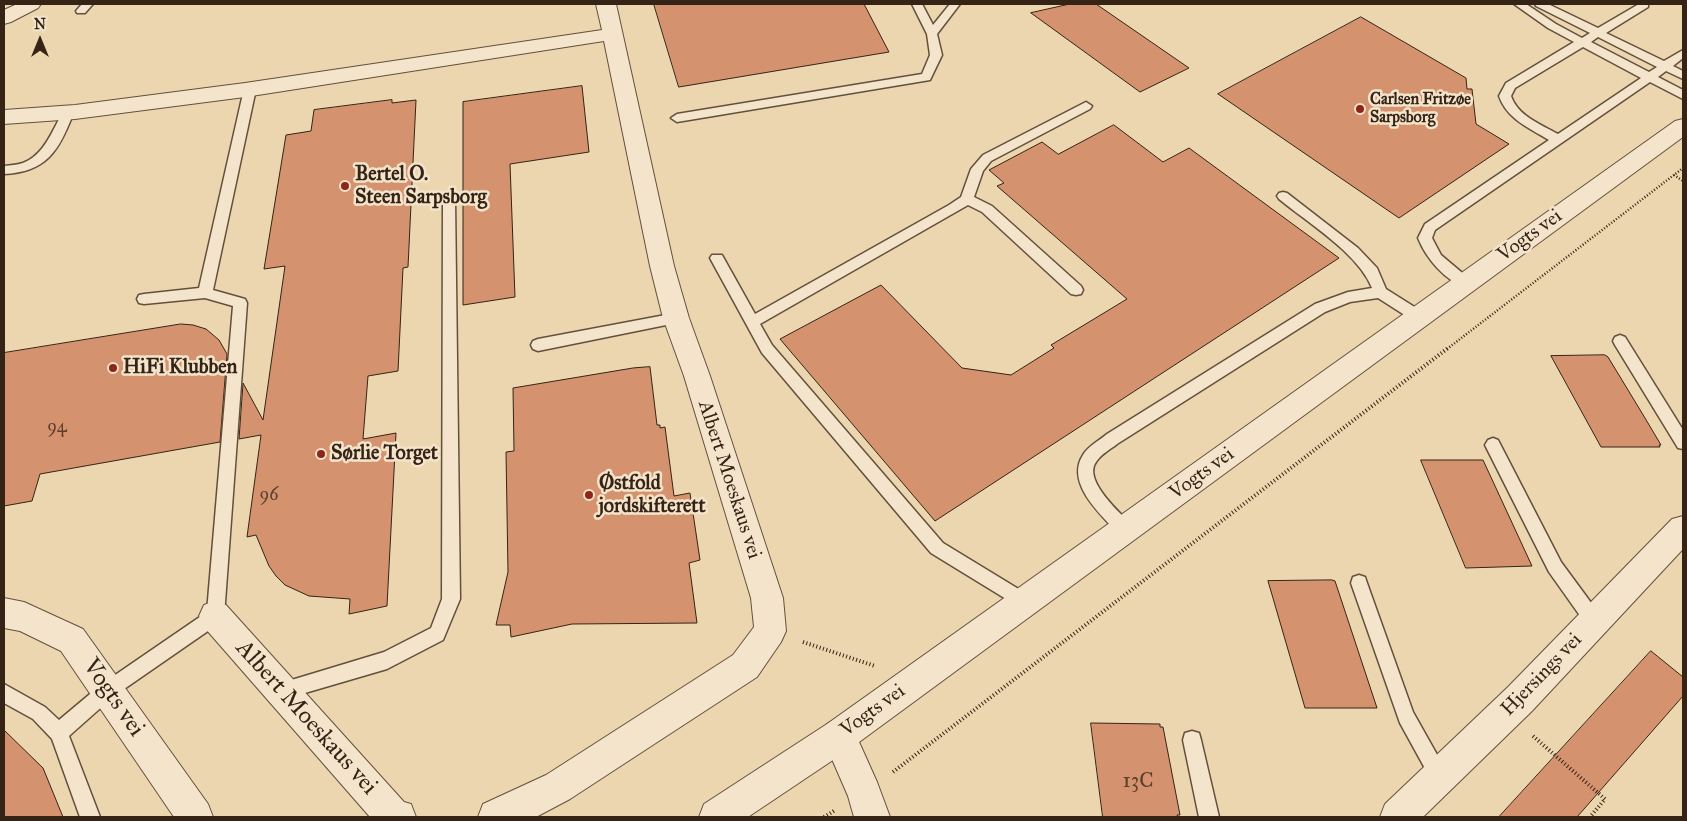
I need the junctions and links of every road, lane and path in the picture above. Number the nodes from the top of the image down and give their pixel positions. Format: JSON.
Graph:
{"nodes":[{"id":1,"x":31,"y":4,"type":"edge"},
{"id":2,"x":606,"y":4,"type":"edge"},
{"id":3,"x":917,"y":4,"type":"edge"},
{"id":4,"x":955,"y":4,"type":"edge"},
{"id":5,"x":1520,"y":4,"type":"edge"},
{"id":6,"x":1540,"y":4,"type":"edge"},
{"id":7,"x":1644,"y":5,"type":"edge"},
{"id":8,"x":4,"y":18,"type":"edge"},
{"id":9,"x":1600,"y":32,"type":"junction"},
{"id":10,"x":612,"y":34,"type":"junction"},
{"id":11,"x":932,"y":34,"type":"junction"},
{"id":12,"x":1584,"y":42,"type":"junction"},
{"id":13,"x":1683,"y":53,"type":"edge"},
{"id":14,"x":1664,"y":65,"type":"junction"},
{"id":15,"x":1683,"y":75,"type":"edge"},
{"id":16,"x":1650,"y":77,"type":"junction"},
{"id":17,"x":250,"y":90,"type":"junction"},
{"id":18,"x":1683,"y":95,"type":"edge"},
{"id":19,"x":1086,"y":106,"type":"dead end"},
{"id":20,"x":67,"y":114,"type":"junction"},
{"id":21,"x":4,"y":117,"type":"edge"},
{"id":22,"x":677,"y":118,"type":"dead end"},
{"id":23,"x":1683,"y":126,"type":"edge"},
{"id":24,"x":1558,"y":140,"type":"junction"},
{"id":25,"x":1683,"y":168,"type":"edge"},
{"id":26,"x":4,"y":170,"type":"edge"},
{"id":27,"x":1674,"y":175,"type":"junction"},
{"id":28,"x":1683,"y":181,"type":"edge"},
{"id":29,"x":1283,"y":196,"type":"dead end"},
{"id":30,"x":449,"y":199,"type":"dead end"},
{"id":31,"x":967,"y":199,"type":"junction"},
{"id":32,"x":717,"y":258,"type":"dead end"},
{"id":33,"x":1466,"y":282,"type":"junction"},
{"id":34,"x":1076,"y":290,"type":"dead end"},
{"id":35,"x":1380,"y":292,"type":"junction"},
{"id":36,"x":205,"y":293,"type":"junction"},
{"id":37,"x":144,"y":299,"type":"dead end"},
{"id":38,"x":1419,"y":317,"type":"junction"},
{"id":39,"x":676,"y":318,"type":"junction"},
{"id":40,"x":752,"y":322,"type":"junction"},
{"id":41,"x":1620,"y":341,"type":"dead end"},
{"id":42,"x":538,"y":344,"type":"dead end"},
{"id":43,"x":1683,"y":444,"type":"edge"},
{"id":44,"x":1493,"y":445,"type":"dead end"},
{"id":45,"x":1125,"y":529,"type":"junction"},
{"id":46,"x":1683,"y":529,"type":"edge"},
{"id":47,"x":1359,"y":583,"type":"dead end"},
{"id":48,"x":1024,"y":602,"type":"junction"},
{"id":49,"x":4,"y":613,"type":"edge"},
{"id":50,"x":215,"y":616,"type":"junction"},
{"id":51,"x":1594,"y":621,"type":"junction"},
{"id":52,"x":770,"y":632,"type":"junction"},
{"id":53,"x":916,"y":680,"type":"junction"},
{"id":54,"x":108,"y":690,"type":"junction"},
{"id":55,"x":282,"y":691,"type":"junction"},
{"id":56,"x":4,"y":693,"type":"edge"},
{"id":57,"x":1506,"y":712,"type":"junction"},
{"id":58,"x":59,"y":733,"type":"junction"},
{"id":59,"x":839,"y":736,"type":"junction"},
{"id":60,"x":1192,"y":740,"type":"dead end"},
{"id":61,"x":1440,"y":776,"type":"junction"},
{"id":62,"x":868,"y":806,"type":"edge"},
{"id":63,"x":90,"y":817,"type":"edge"},
{"id":64,"x":195,"y":817,"type":"edge"},
{"id":65,"x":398,"y":817,"type":"edge"},
{"id":66,"x":496,"y":817,"type":"edge"},
{"id":67,"x":717,"y":817,"type":"edge"},
{"id":68,"x":824,"y":817,"type":"edge"},
{"id":69,"x":1209,"y":817,"type":"edge"},
{"id":70,"x":1398,"y":817,"type":"edge"},
{"id":71,"x":1590,"y":817,"type":"edge"}],
"edges":[{"from":1,"to":8,"type":"street"},
{"from":2,"to":10,"type":"street","name":"Albert Moeskaus vei"},
{"from":3,"to":11,"type":"lane"},
{"from":4,"to":11,"type":"lane"},
{"from":5,"to":12,"type":"lane"},
{"from":6,"to":9,"type":"lane"},
{"from":7,"to":9,"type":"lane"},
{"from":9,"to":12,"type":"lane"},
{"from":9,"to":14,"type":"lane"},
{"from":10,"to":17,"type":"street"},
{"from":10,"to":39,"type":"street","name":"Albert Moeskaus vei"},
{"from":11,"to":22,"type":"lane"},
{"from":12,"to":16,"type":"lane"},
{"from":12,"to":24,"type":"lane"},
{"from":13,"to":14,"type":"lane"},
{"from":14,"to":15,"type":"lane"},
{"from":14,"to":16,"type":"lane"},
{"from":16,"to":18,"type":"lane"},
{"from":16,"to":24,"type":"lane"},
{"from":17,"to":20,"type":"street"},
{"from":17,"to":36,"type":"lane"},
{"from":19,"to":31,"type":"lane"},
{"from":20,"to":21,"type":"street"},
{"from":20,"to":26,"type":"lane"},
{"from":23,"to":33,"type":"street","name":"Vogts vei"},
{"from":24,"to":33,"type":"lane"},
{"from":25,"to":27,"type":"path"},
{"from":27,"to":28,"type":"path"},
{"from":27,"to":62,"type":"path"},
{"from":29,"to":35,"type":"lane"},
{"from":30,"to":55,"type":"lane"},
{"from":31,"to":34,"type":"lane"},
{"from":31,"to":40,"type":"lane"},
{"from":32,"to":40,"type":"lane"},
{"from":33,"to":38,"type":"street","name":"Vogts vei"},
{"from":35,"to":38,"type":"lane"},
{"from":35,"to":45,"type":"lane"},
{"from":36,"to":37,"type":"lane"},
{"from":36,"to":50,"type":"lane"},
{"from":38,"to":45,"type":"street","name":"Vogts vei"},
{"from":39,"to":42,"type":"lane"},
{"from":39,"to":52,"type":"street","name":"Albert Moeskaus vei"},
{"from":40,"to":48,"type":"lane"},
{"from":41,"to":43,"type":"lane"},
{"from":44,"to":51,"type":"lane"},
{"from":45,"to":48,"type":"street","name":"Vogts vei"},
{"from":46,"to":51,"type":"street","name":"Hjersings vei"},
{"from":47,"to":61,"type":"lane"},
{"from":48,"to":53,"type":"street","name":"Vogts vei"},
{"from":49,"to":54,"type":"street","name":"Vogts vei"},
{"from":50,"to":54,"type":"lane"},
{"from":50,"to":55,"type":"street","name":"Albert Moeskaus vei"},
{"from":51,"to":57,"type":"street","name":"Hjersings vei"},
{"from":52,"to":53,"type":"path"},
{"from":52,"to":66,"type":"street"},
{"from":53,"to":59,"type":"street","name":"Vogts vei"},
{"from":54,"to":58,"type":"lane"},
{"from":54,"to":64,"type":"street","name":"Vogts vei"},
{"from":55,"to":65,"type":"street","name":"Albert Moeskaus vei"},
{"from":56,"to":58,"type":"lane"},
{"from":57,"to":61,"type":"street","name":"Hjersings vei"},
{"from":57,"to":71,"type":"path"},
{"from":58,"to":63,"type":"lane"},
{"from":59,"to":62,"type":"street"},
{"from":59,"to":67,"type":"street","name":"Vogts vei"},
{"from":60,"to":69,"type":"lane"},
{"from":61,"to":70,"type":"street","name":"Hjersings vei"},
{"from":62,"to":68,"type":"path"}]}
